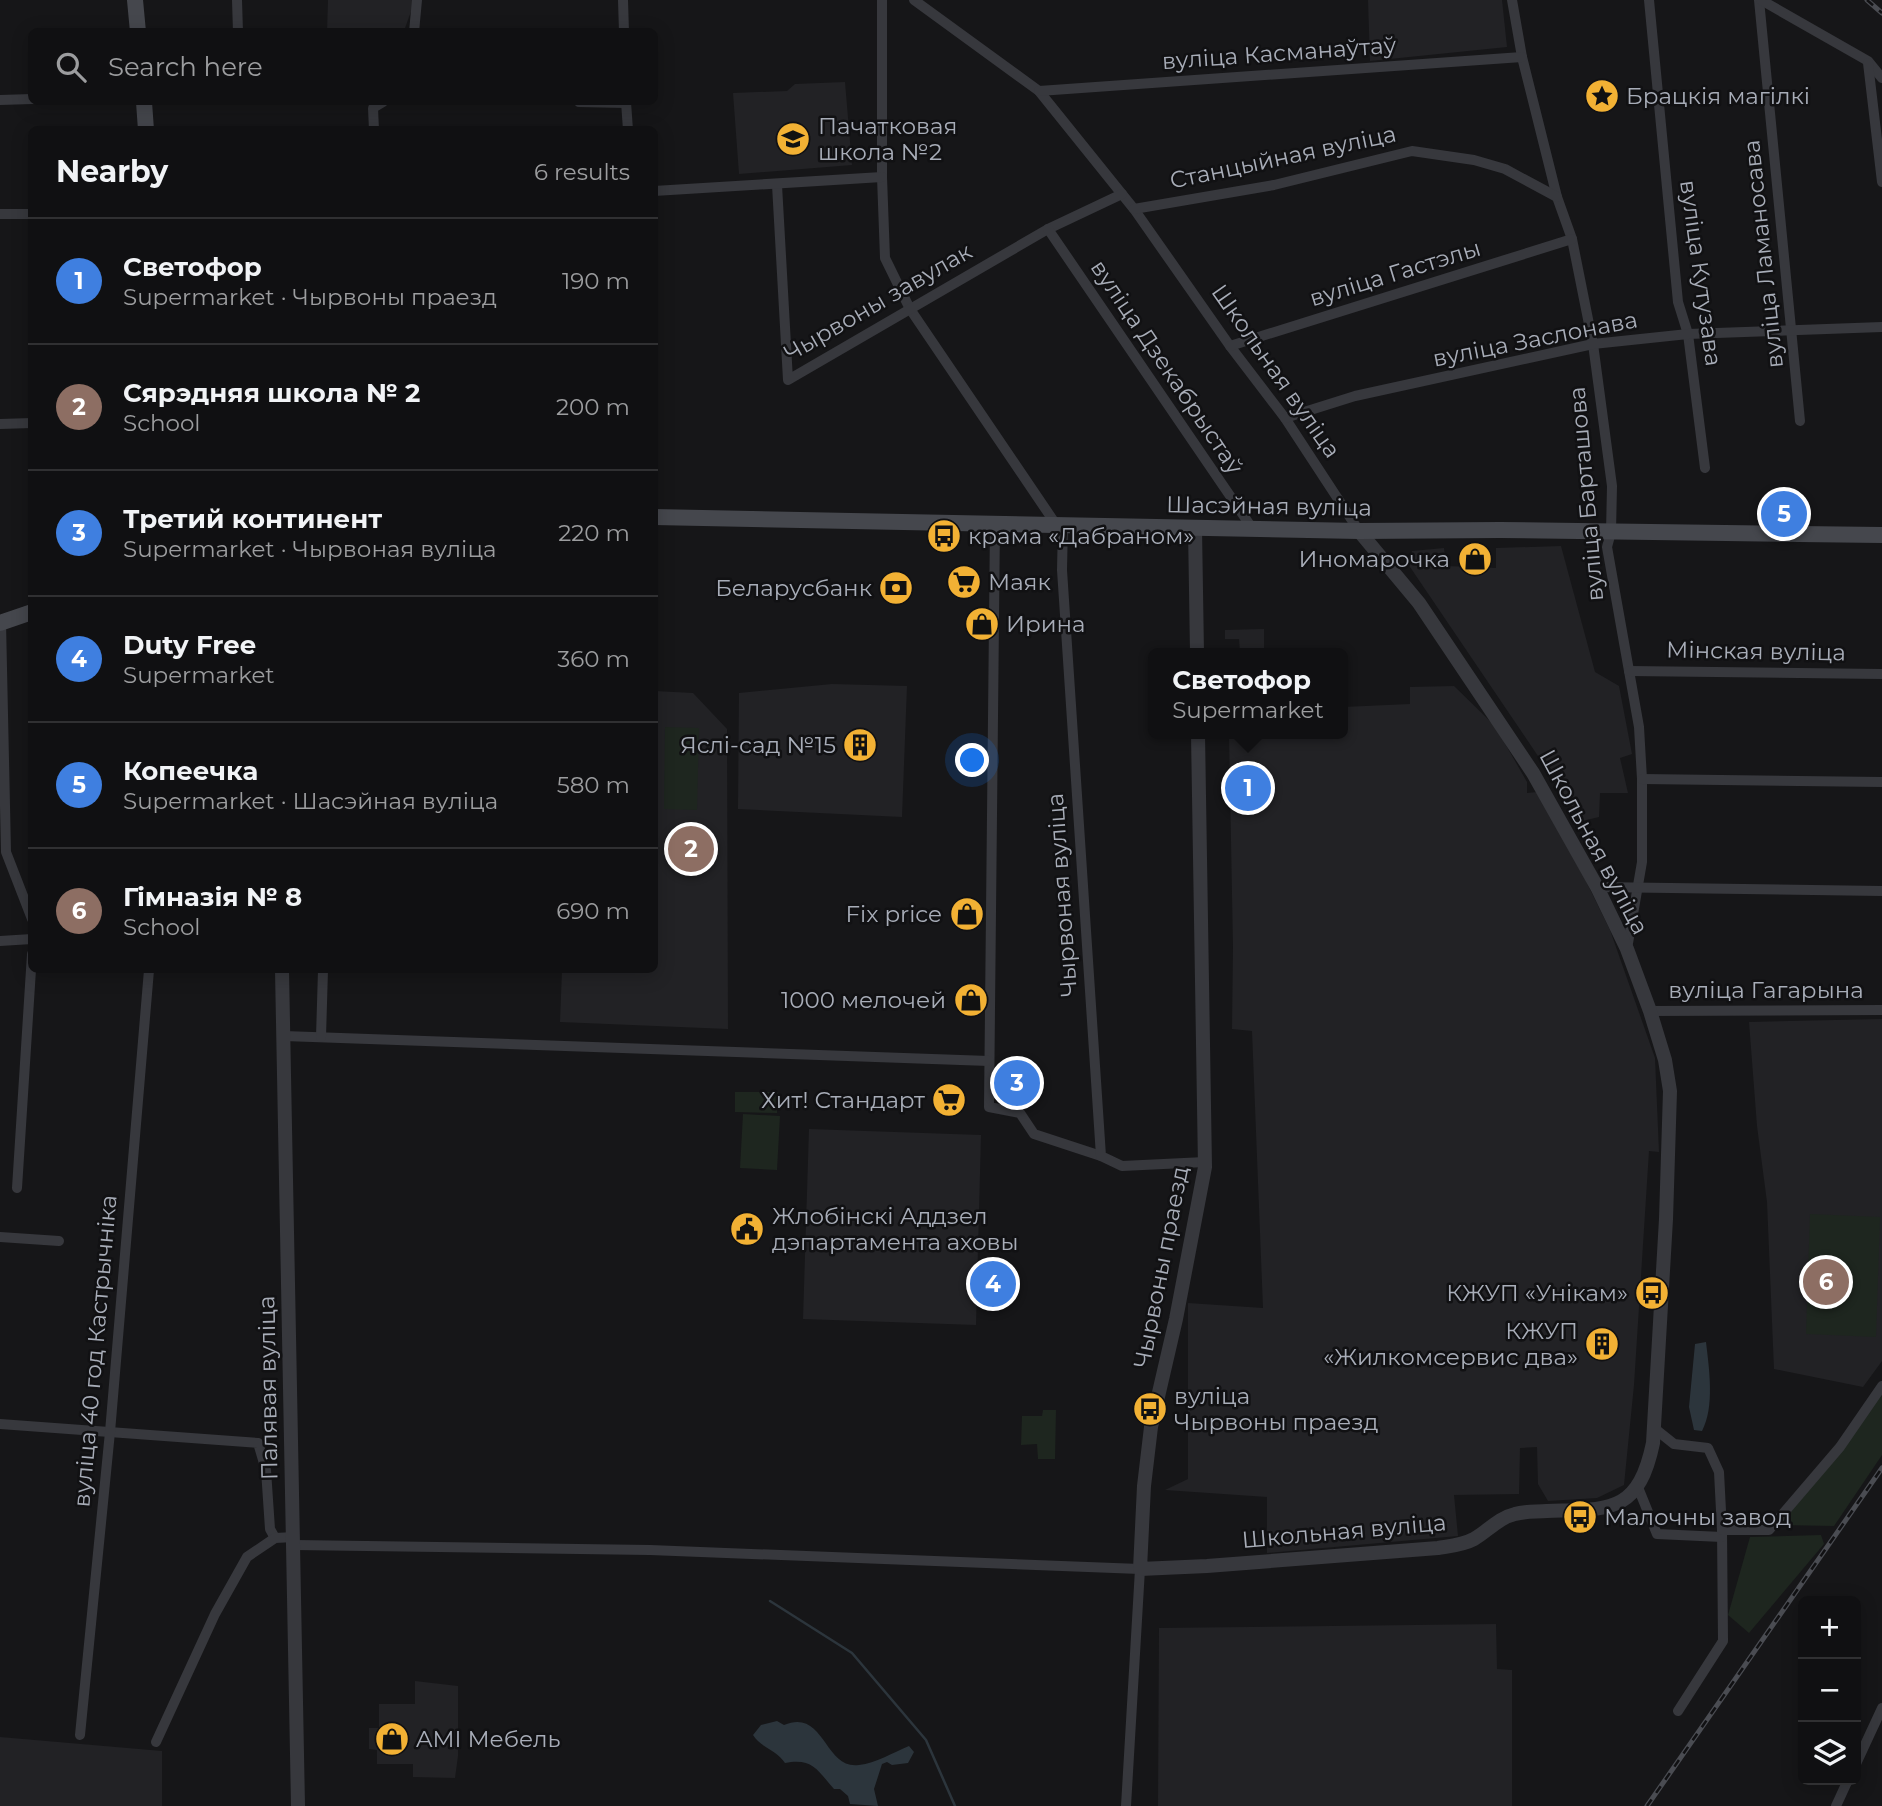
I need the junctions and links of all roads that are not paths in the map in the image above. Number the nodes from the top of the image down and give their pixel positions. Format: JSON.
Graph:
{"nodes":[{"id":1,"x":135,"y":0,"type":"edge"},
{"id":2,"x":237,"y":0,"type":"edge"},
{"id":3,"x":417,"y":0,"type":"edge"},
{"id":4,"x":624,"y":0,"type":"edge"},
{"id":5,"x":882,"y":0,"type":"edge"},
{"id":6,"x":914,"y":0,"type":"edge"},
{"id":7,"x":1512,"y":0,"type":"edge"},
{"id":8,"x":1649,"y":0,"type":"edge"},
{"id":9,"x":1760,"y":0,"type":"edge"},
{"id":10,"x":138,"y":28,"type":"edge"},
{"id":11,"x":238,"y":28,"type":"edge"},
{"id":12,"x":414,"y":28,"type":"edge"},
{"id":13,"x":624,"y":28,"type":"edge"},
{"id":14,"x":1522,"y":57,"type":"junction"},
{"id":15,"x":1868,"y":61,"type":"junction"},
{"id":16,"x":1882,"y":78,"type":"edge"},
{"id":17,"x":1039,"y":91,"type":"junction"},
{"id":18,"x":28,"y":99,"type":"edge"},
{"id":19,"x":0,"y":100,"type":"edge"},
{"id":20,"x":144,"y":105,"type":"edge"},
{"id":21,"x":378,"y":105,"type":"edge"},
{"id":22,"x":626,"y":105,"type":"edge"},
{"id":23,"x":146,"y":126,"type":"edge"},
{"id":24,"x":374,"y":126,"type":"edge"},
{"id":25,"x":628,"y":126,"type":"edge"},
{"id":26,"x":882,"y":177,"type":"junction"},
{"id":27,"x":1882,"y":181,"type":"edge"},
{"id":28,"x":777,"y":185,"type":"junction"},
{"id":29,"x":658,"y":191,"type":"edge"},
{"id":30,"x":1122,"y":194,"type":"junction"},
{"id":31,"x":1557,"y":197,"type":"junction"},
{"id":32,"x":1134,"y":209,"type":"junction"},
{"id":33,"x":0,"y":214,"type":"edge"},
{"id":34,"x":28,"y":214,"type":"edge"},
{"id":35,"x":1048,"y":229,"type":"junction"},
{"id":36,"x":1572,"y":239,"type":"junction"},
{"id":37,"x":910,"y":309,"type":"junction"},
{"id":38,"x":1882,"y":327,"type":"edge"},
{"id":39,"x":1790,"y":329,"type":"junction"},
{"id":40,"x":1688,"y":334,"type":"junction"},
{"id":41,"x":1593,"y":344,"type":"junction"},
{"id":42,"x":1230,"y":346,"type":"junction"},
{"id":43,"x":1285,"y":418,"type":"junction"},
{"id":44,"x":1800,"y":421,"type":"dead end"},
{"id":45,"x":28,"y":423,"type":"edge"},
{"id":46,"x":0,"y":424,"type":"edge"},
{"id":47,"x":1705,"y":468,"type":"dead end"},
{"id":48,"x":658,"y":517,"type":"edge"},
{"id":49,"x":995,"y":523,"type":"junction"},
{"id":50,"x":1059,"y":524,"type":"junction"},
{"id":51,"x":1195,"y":528,"type":"junction"},
{"id":52,"x":1252,"y":528,"type":"junction"},
{"id":53,"x":1359,"y":531,"type":"junction"},
{"id":54,"x":1611,"y":532,"type":"junction"},
{"id":55,"x":1882,"y":535,"type":"edge"},
{"id":56,"x":28,"y":613,"type":"edge"},
{"id":57,"x":1,"y":622,"type":"edge"},
{"id":58,"x":1197,"y":648,"type":"edge"},
{"id":59,"x":1629,"y":671,"type":"junction"},
{"id":60,"x":1882,"y":674,"type":"edge"},
{"id":61,"x":1198,"y":739,"type":"edge"},
{"id":62,"x":1642,"y":779,"type":"junction"},
{"id":63,"x":1882,"y":782,"type":"edge"},
{"id":64,"x":1597,"y":887,"type":"junction"},
{"id":65,"x":1637,"y":888,"type":"junction"},
{"id":66,"x":1882,"y":891,"type":"edge"},
{"id":67,"x":28,"y":909,"type":"edge"},
{"id":68,"x":28,"y":939,"type":"edge"},
{"id":69,"x":0,"y":940,"type":"edge"},
{"id":70,"x":1626,"y":949,"type":"junction"},
{"id":71,"x":31,"y":973,"type":"edge"},
{"id":72,"x":149,"y":973,"type":"edge"},
{"id":73,"x":282,"y":973,"type":"edge"},
{"id":74,"x":324,"y":973,"type":"edge"},
{"id":75,"x":1882,"y":1010,"type":"edge"},
{"id":76,"x":1650,"y":1011,"type":"junction"},
{"id":77,"x":284,"y":1036,"type":"junction"},
{"id":78,"x":321,"y":1037,"type":"junction"},
{"id":79,"x":989,"y":1061,"type":"junction"},
{"id":80,"x":1101,"y":1156,"type":"junction"},
{"id":81,"x":1205,"y":1162,"type":"junction"},
{"id":82,"x":17,"y":1188,"type":"dead end"},
{"id":83,"x":0,"y":1237,"type":"edge"},
{"id":84,"x":59,"y":1241,"type":"dead end"},
{"id":85,"x":1882,"y":1386,"type":"edge"},
{"id":86,"x":0,"y":1424,"type":"edge"},
{"id":87,"x":1654,"y":1428,"type":"junction"},
{"id":88,"x":110,"y":1432,"type":"junction"},
{"id":89,"x":1637,"y":1485,"type":"junction"},
{"id":90,"x":1722,"y":1534,"type":"junction"},
{"id":91,"x":275,"y":1538,"type":"junction"},
{"id":92,"x":294,"y":1541,"type":"junction"},
{"id":93,"x":1140,"y":1569,"type":"junction"},
{"id":94,"x":1882,"y":1708,"type":"edge"},
{"id":95,"x":1678,"y":1711,"type":"dead end"},
{"id":96,"x":80,"y":1735,"type":"dead end"},
{"id":97,"x":156,"y":1742,"type":"dead end"},
{"id":98,"x":1861,"y":1753,"type":"edge"},
{"id":99,"x":1846,"y":1785,"type":"edge"},
{"id":100,"x":298,"y":1806,"type":"edge"},
{"id":101,"x":1126,"y":1806,"type":"edge"},
{"id":102,"x":1836,"y":1806,"type":"edge"}],
"edges":[{"from":1,"to":10,"type":"main road"},
{"from":2,"to":11,"type":"street"},
{"from":3,"to":12,"type":"street"},
{"from":4,"to":13,"type":"street"},
{"from":5,"to":26,"type":"street"},
{"from":6,"to":17,"type":"street","name":"Школьная вуліца"},
{"from":7,"to":14,"type":"street","name":"вуліца Барташова"},
{"from":8,"to":40,"type":"street","name":"вуліца Кутузава"},
{"from":9,"to":15,"type":"street"},
{"from":9,"to":39,"type":"street","name":"вуліца Ламаносава"},
{"from":14,"to":17,"type":"street","name":"вуліца Касманаўтаў"},
{"from":14,"to":31,"type":"street","name":"вуліца Барташова"},
{"from":15,"to":16,"type":"street"},
{"from":15,"to":27,"type":"street"},
{"from":17,"to":30,"type":"street","name":"Школьная вуліца"},
{"from":18,"to":19,"type":"street"},
{"from":20,"to":23,"type":"main road"},
{"from":21,"to":24,"type":"street"},
{"from":22,"to":25,"type":"street"},
{"from":26,"to":28,"type":"street"},
{"from":26,"to":37,"type":"street"},
{"from":28,"to":29,"type":"street"},
{"from":28,"to":37,"type":"street","name":"Чырвоны завулак"},
{"from":30,"to":32,"type":"street","name":"Школьная вуліца"},
{"from":30,"to":35,"type":"street","name":"Чырвоны завулак"},
{"from":31,"to":32,"type":"street","name":"Станцыйная вуліца"},
{"from":31,"to":36,"type":"street","name":"вуліца Барташова"},
{"from":32,"to":42,"type":"street","name":"Школьная вуліца"},
{"from":33,"to":34,"type":"street"},
{"from":35,"to":37,"type":"street","name":"Чырвоны завулак"},
{"from":35,"to":52,"type":"street","name":"вуліца Дзекабрыстаў"},
{"from":36,"to":41,"type":"street","name":"вуліца Барташова"},
{"from":36,"to":42,"type":"street","name":"вуліца Гастэлы"},
{"from":37,"to":50,"type":"street"},
{"from":38,"to":39,"type":"street","name":"вуліца Заслонава"},
{"from":39,"to":40,"type":"street","name":"вуліца Заслонава"},
{"from":39,"to":44,"type":"street","name":"вуліца Ламаносава"},
{"from":40,"to":41,"type":"street","name":"вуліца Заслонава"},
{"from":40,"to":47,"type":"street","name":"вуліца Кутузава"},
{"from":41,"to":43,"type":"street","name":"вуліца Заслонава"},
{"from":41,"to":54,"type":"street","name":"вуліца Барташова"},
{"from":42,"to":43,"type":"street","name":"Школьная вуліца"},
{"from":43,"to":53,"type":"street","name":"Школьная вуліца"},
{"from":45,"to":46,"type":"street"},
{"from":48,"to":49,"type":"main road","name":"Шасэйная вуліца"},
{"from":49,"to":50,"type":"main road","name":"Шасэйная вуліца"},
{"from":49,"to":79,"type":"street"},
{"from":50,"to":51,"type":"main road","name":"Шасэйная вуліца"},
{"from":50,"to":80,"type":"street","name":"Чырвоная вуліца"},
{"from":51,"to":52,"type":"main road","name":"Шасэйная вуліца"},
{"from":51,"to":58,"type":"street"},
{"from":52,"to":53,"type":"main road","name":"Шасэйная вуліца"},
{"from":53,"to":54,"type":"main road","name":"Шасэйная вуліца"},
{"from":53,"to":64,"type":"street","name":"Школьная вуліца"},
{"from":54,"to":55,"type":"main road","name":"Шасэйная вуліца"},
{"from":54,"to":59,"type":"street","name":"вуліца Барташова"},
{"from":56,"to":57,"type":"main road"},
{"from":57,"to":67,"type":"street"},
{"from":59,"to":60,"type":"street","name":"Мінская вуліца"},
{"from":59,"to":62,"type":"street","name":"вуліца Барташова"},
{"from":61,"to":81,"type":"street","name":"Чырвоны праезд"},
{"from":62,"to":63,"type":"street"},
{"from":62,"to":65,"type":"street","name":"вуліца Барташова"},
{"from":64,"to":65,"type":"street"},
{"from":64,"to":70,"type":"street","name":"Школьная вуліца"},
{"from":65,"to":66,"type":"street"},
{"from":65,"to":70,"type":"street","name":"вуліца Барташова"},
{"from":68,"to":69,"type":"street"},
{"from":70,"to":76,"type":"street","name":"Школьная вуліца"},
{"from":71,"to":82,"type":"street"},
{"from":72,"to":88,"type":"street","name":"вуліца 40 год Кастрычніка"},
{"from":73,"to":77,"type":"street","name":"Палявая вуліца"},
{"from":74,"to":78,"type":"street"},
{"from":75,"to":76,"type":"street","name":"вуліца Гагарына"},
{"from":76,"to":87,"type":"street","name":"Школьная вуліца"},
{"from":77,"to":78,"type":"street"},
{"from":77,"to":92,"type":"street","name":"Палявая вуліца"},
{"from":78,"to":79,"type":"street"},
{"from":79,"to":80,"type":"street"},
{"from":80,"to":81,"type":"street"},
{"from":81,"to":93,"type":"street","name":"Чырвоны праезд"},
{"from":83,"to":84,"type":"street"},
{"from":85,"to":90,"type":"street"},
{"from":86,"to":88,"type":"street"},
{"from":87,"to":89,"type":"street","name":"Школьная вуліца"},
{"from":87,"to":90,"type":"street"},
{"from":88,"to":91,"type":"street"},
{"from":88,"to":96,"type":"street","name":"вуліца 40 год Кастрычніка"},
{"from":89,"to":90,"type":"street"},
{"from":89,"to":93,"type":"street","name":"Школьная вуліца"},
{"from":90,"to":95,"type":"street"},
{"from":91,"to":92,"type":"street"},
{"from":91,"to":97,"type":"street"},
{"from":92,"to":93,"type":"street"},
{"from":92,"to":100,"type":"street","name":"Палявая вуліца"},
{"from":93,"to":101,"type":"street","name":"Чырвоны праезд"},
{"from":94,"to":98,"type":"street"},
{"from":99,"to":102,"type":"street"}]}
